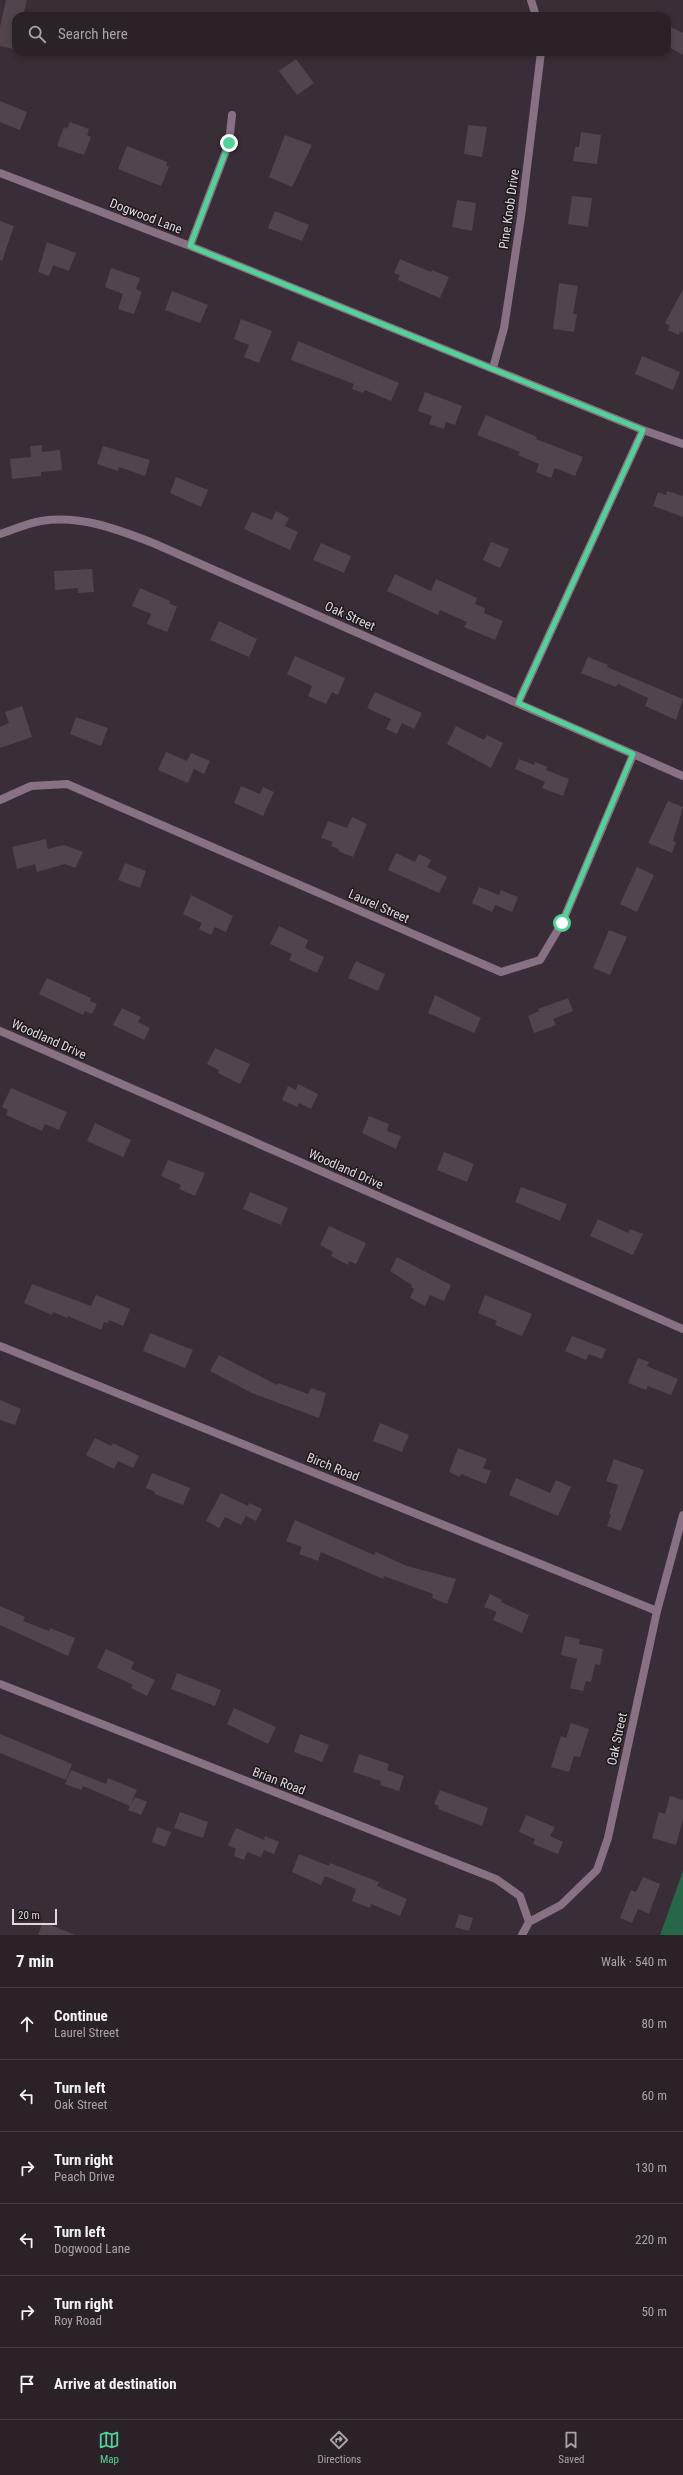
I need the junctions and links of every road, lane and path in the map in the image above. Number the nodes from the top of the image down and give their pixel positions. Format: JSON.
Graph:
{"nodes":[{"id":1,"x":531,"y":0,"type":"edge"},
{"id":2,"x":535,"y":12,"type":"edge"},
{"id":3,"x":541,"y":56,"type":"edge"},
{"id":4,"x":232,"y":115,"type":"dead end"},
{"id":5,"x":0,"y":173,"type":"edge"},
{"id":6,"x":190,"y":246,"type":"junction"},
{"id":7,"x":493,"y":368,"type":"junction"},
{"id":8,"x":643,"y":430,"type":"junction"},
{"id":9,"x":683,"y":444,"type":"edge"},
{"id":10,"x":0,"y":534,"type":"edge"},
{"id":11,"x":518,"y":703,"type":"junction"},
{"id":12,"x":633,"y":754,"type":"junction"},
{"id":13,"x":683,"y":776,"type":"edge"},
{"id":14,"x":0,"y":800,"type":"edge"},
{"id":15,"x":0,"y":1031,"type":"edge"},
{"id":16,"x":683,"y":1329,"type":"edge"},
{"id":17,"x":0,"y":1346,"type":"edge"},
{"id":18,"x":683,"y":1515,"type":"edge"},
{"id":19,"x":657,"y":1611,"type":"junction"},
{"id":20,"x":0,"y":1684,"type":"edge"},
{"id":21,"x":529,"y":1922,"type":"junction"},
{"id":22,"x":522,"y":1935,"type":"edge"}],
"edges":[{"from":1,"to":2,"type":"street"},
{"from":3,"to":7,"type":"street","name":"Pine Knob Drive"},
{"from":4,"to":6,"type":"street"},
{"from":5,"to":6,"type":"street","name":"Dogwood Lane"},
{"from":6,"to":7,"type":"street","name":"Dogwood Lane"},
{"from":7,"to":8,"type":"street","name":"Dogwood Lane"},
{"from":8,"to":9,"type":"street","name":"Dogwood Lane"},
{"from":8,"to":11,"type":"street"},
{"from":10,"to":11,"type":"street","name":"Oak Street"},
{"from":11,"to":12,"type":"street","name":"Oak Street"},
{"from":12,"to":13,"type":"street","name":"Oak Street"},
{"from":12,"to":14,"type":"street","name":"Laurel Street"},
{"from":15,"to":16,"type":"street","name":"Woodland Drive"},
{"from":17,"to":19,"type":"street","name":"Birch Road"},
{"from":18,"to":19,"type":"street","name":"Oak Street"},
{"from":19,"to":21,"type":"street","name":"Oak Street"},
{"from":20,"to":21,"type":"street","name":"Brian Road"},
{"from":21,"to":22,"type":"street"}]}
